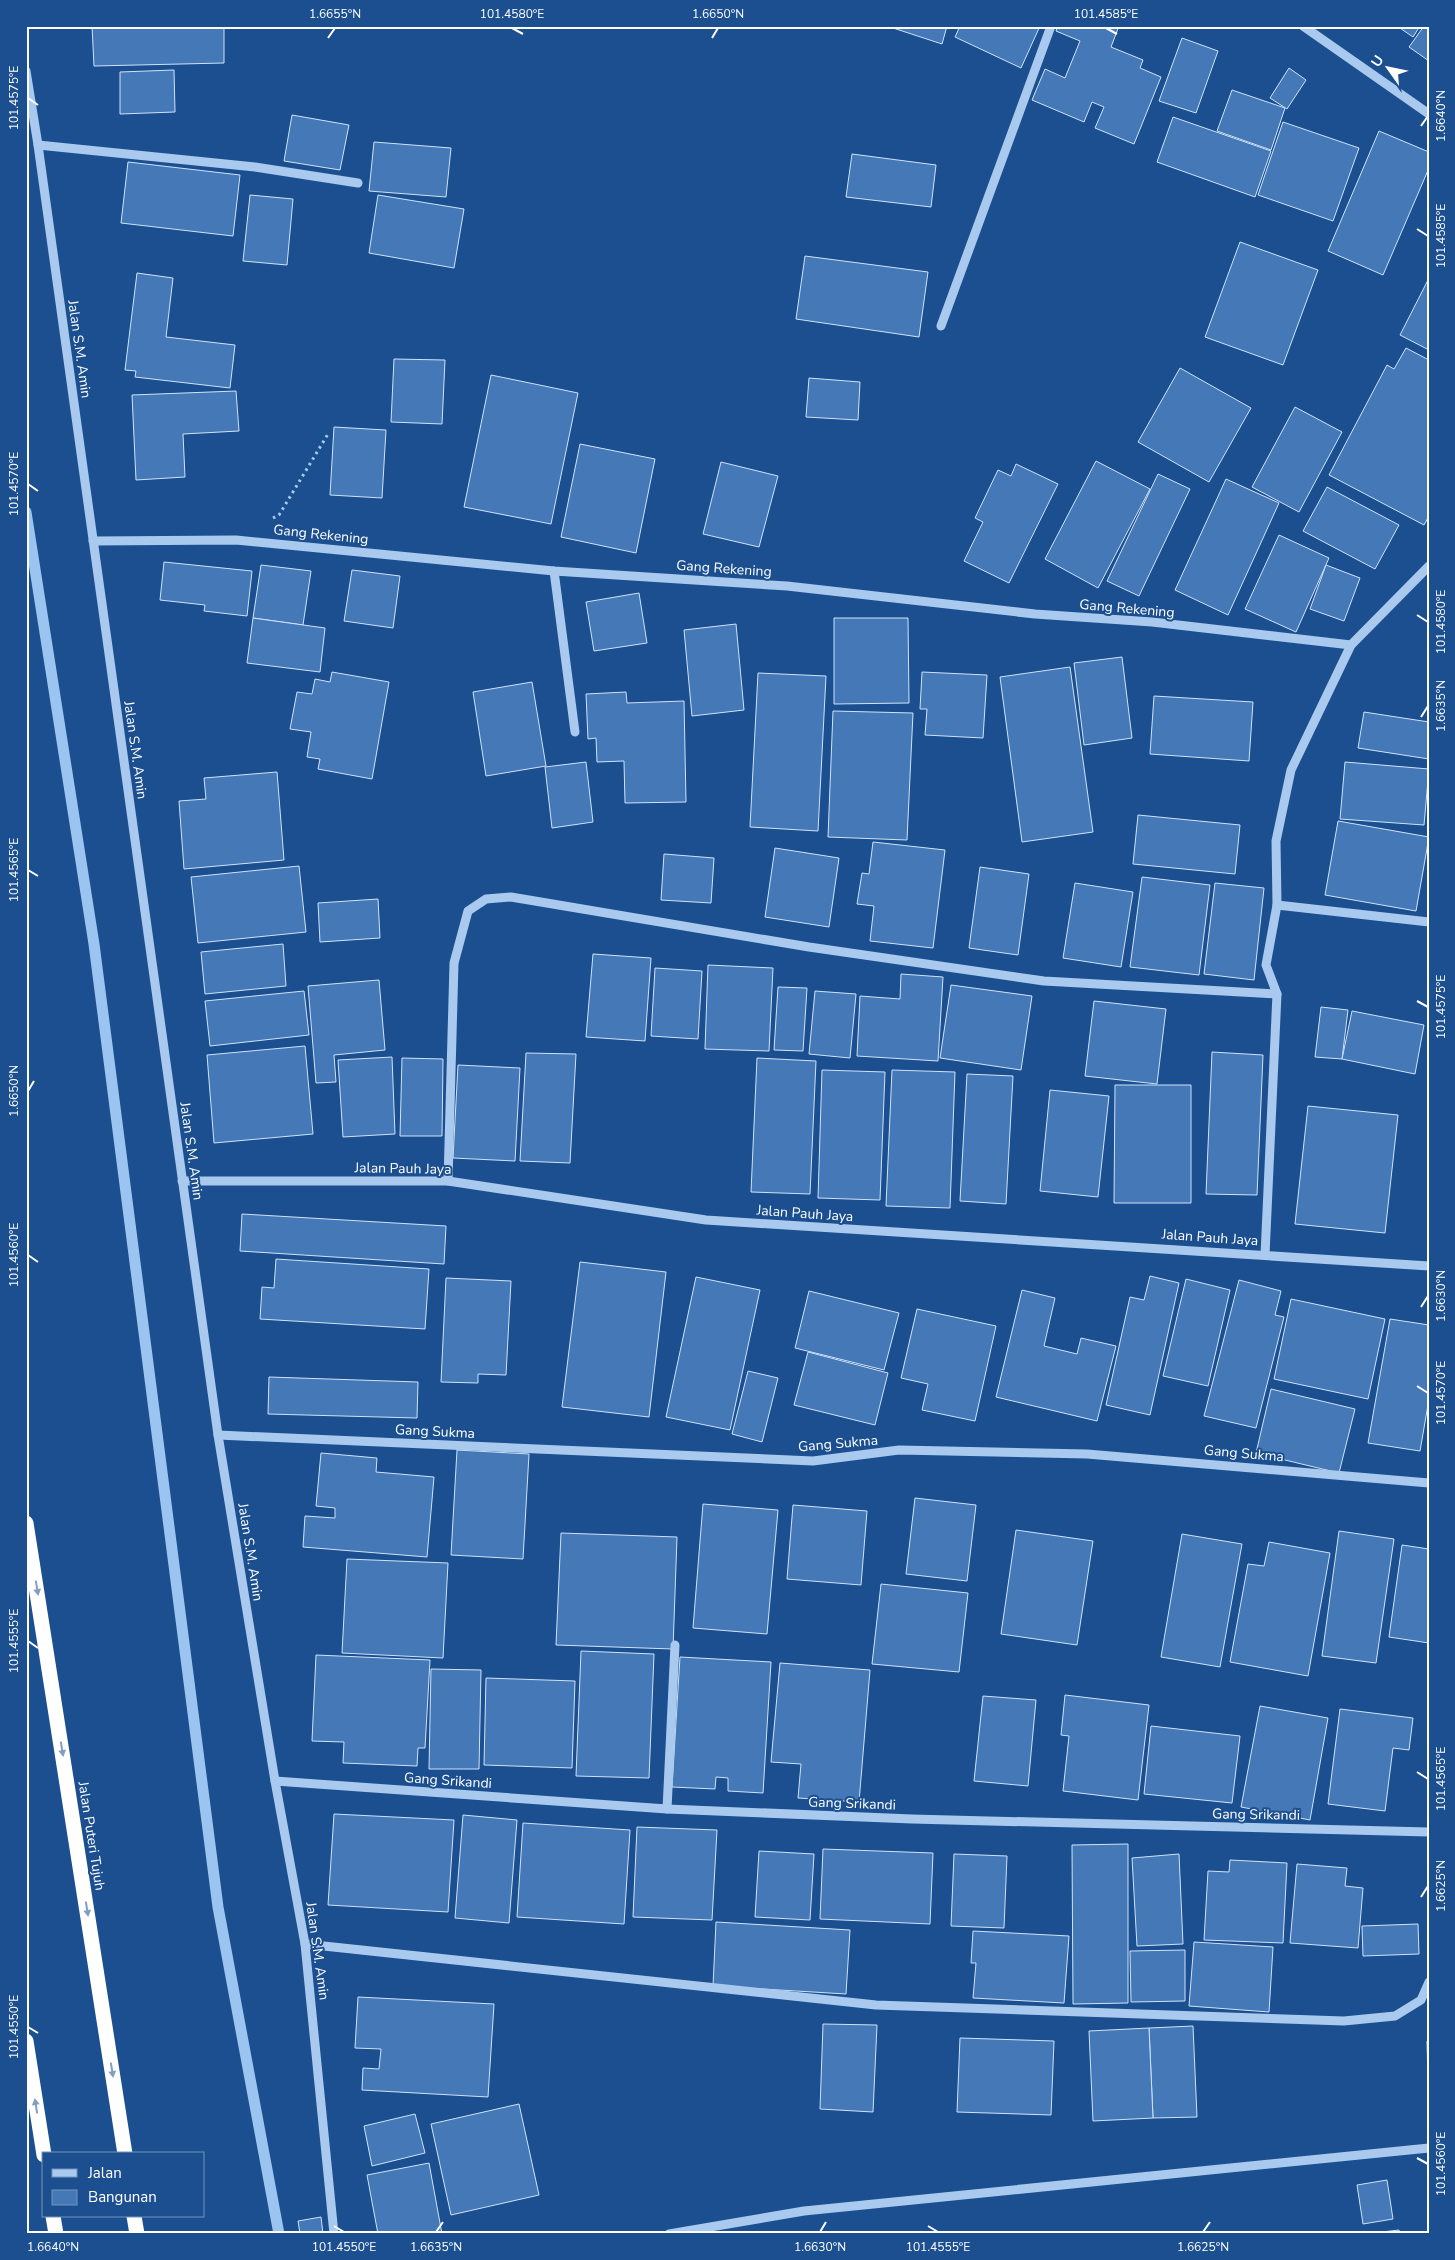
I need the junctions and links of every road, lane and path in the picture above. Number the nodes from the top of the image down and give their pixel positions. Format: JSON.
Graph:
{"nodes":[{"id":1,"x":1051,"y":26,"type":"edge"},
{"id":2,"x":1303,"y":26,"type":"edge"},
{"id":3,"x":26,"y":72,"type":"edge"},
{"id":4,"x":1429,"y":114,"type":"edge"},
{"id":5,"x":38,"y":145,"type":"junction"},
{"id":6,"x":358,"y":183,"type":"dead end"},
{"id":7,"x":940,"y":326,"type":"dead end"},
{"id":8,"x":328,"y":434,"type":"dead end"},
{"id":9,"x":236,"y":540,"type":"junction"},
{"id":10,"x":93,"y":541,"type":"junction"},
{"id":11,"x":1429,"y":566,"type":"edge"},
{"id":12,"x":554,"y":571,"type":"junction"},
{"id":13,"x":1352,"y":645,"type":"junction"},
{"id":14,"x":575,"y":732,"type":"dead end"},
{"id":15,"x":1277,"y":905,"type":"junction"},
{"id":16,"x":1429,"y":922,"type":"edge"},
{"id":17,"x":1277,"y":994,"type":"junction"},
{"id":18,"x":182,"y":1180,"type":"junction"},
{"id":19,"x":448,"y":1181,"type":"junction"},
{"id":20,"x":1265,"y":1255,"type":"junction"},
{"id":21,"x":1429,"y":1266,"type":"edge"},
{"id":22,"x":218,"y":1435,"type":"junction"},
{"id":23,"x":1429,"y":1483,"type":"edge"},
{"id":24,"x":26,"y":1523,"type":"edge"},
{"id":25,"x":675,"y":1645,"type":"dead end"},
{"id":26,"x":275,"y":1781,"type":"junction"},
{"id":27,"x":667,"y":1809,"type":"junction"},
{"id":28,"x":1429,"y":1832,"type":"edge"},
{"id":29,"x":306,"y":1944,"type":"junction"},
{"id":30,"x":1429,"y":1982,"type":"edge"},
{"id":31,"x":26,"y":2041,"type":"edge"},
{"id":32,"x":1429,"y":2148,"type":"edge"},
{"id":33,"x":44,"y":2152,"type":"edge"},
{"id":34,"x":125,"y":2152,"type":"edge"},
{"id":35,"x":53,"y":2218,"type":"edge"},
{"id":36,"x":134,"y":2218,"type":"edge"},
{"id":37,"x":56,"y":2234,"type":"edge"},
{"id":38,"x":137,"y":2234,"type":"edge"},
{"id":39,"x":334,"y":2234,"type":"edge"},
{"id":40,"x":669,"y":2234,"type":"edge"}],
"edges":[{"from":1,"to":7,"type":"street"},
{"from":2,"to":4,"type":"street"},
{"from":3,"to":5,"type":"street","name":"Jalan S.M. Amin"},
{"from":5,"to":6,"type":"street"},
{"from":5,"to":10,"type":"street","name":"Jalan S.M. Amin"},
{"from":8,"to":9,"type":"path"},
{"from":9,"to":10,"type":"street","name":"Gang Rekening"},
{"from":9,"to":12,"type":"street","name":"Gang Rekening"},
{"from":10,"to":18,"type":"street","name":"Jalan S.M. Amin"},
{"from":11,"to":13,"type":"street"},
{"from":12,"to":13,"type":"street","name":"Gang Rekening"},
{"from":12,"to":14,"type":"street"},
{"from":13,"to":15,"type":"street"},
{"from":15,"to":16,"type":"street"},
{"from":15,"to":17,"type":"street"},
{"from":17,"to":19,"type":"street"},
{"from":17,"to":20,"type":"street"},
{"from":18,"to":19,"type":"street","name":"Jalan Pauh Jaya"},
{"from":18,"to":22,"type":"street","name":"Jalan S.M. Amin"},
{"from":19,"to":20,"type":"street","name":"Jalan Pauh Jaya"},
{"from":20,"to":21,"type":"street","name":"Jalan Pauh Jaya"},
{"from":22,"to":23,"type":"street","name":"Gang Sukma"},
{"from":22,"to":26,"type":"street","name":"Jalan S.M. Amin"},
{"from":24,"to":34,"type":"highway","name":"Jalan Puteri Tujuh","one_way":true},
{"from":25,"to":27,"type":"street"},
{"from":26,"to":27,"type":"street","name":"Gang Srikandi"},
{"from":26,"to":29,"type":"street","name":"Jalan S.M. Amin"},
{"from":27,"to":28,"type":"street","name":"Gang Srikandi"},
{"from":29,"to":30,"type":"street"},
{"from":29,"to":39,"type":"street","name":"Jalan S.M. Amin"},
{"from":33,"to":31,"type":"highway","one_way":true},
{"from":32,"to":40,"type":"street"},
{"from":35,"to":37,"type":"highway"},
{"from":36,"to":38,"type":"highway"}]}
